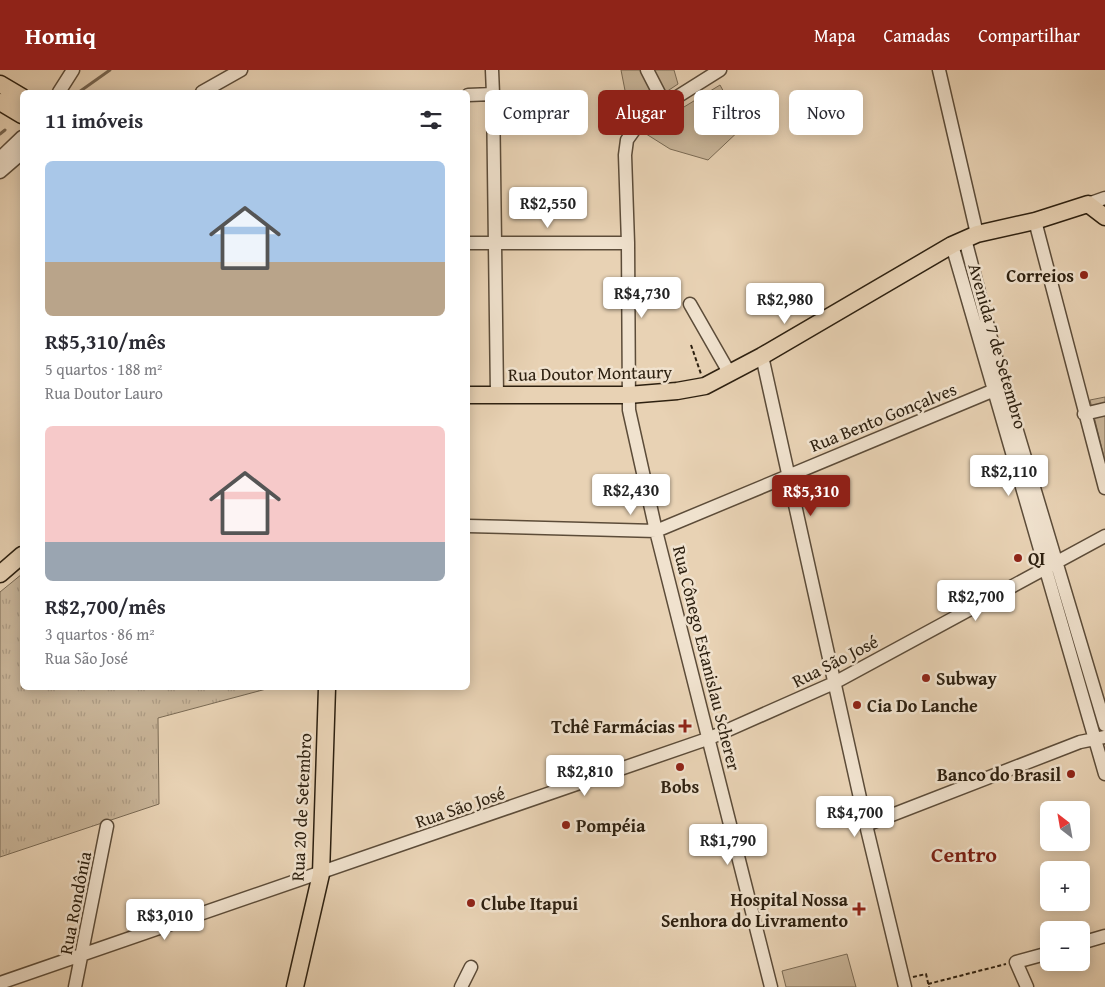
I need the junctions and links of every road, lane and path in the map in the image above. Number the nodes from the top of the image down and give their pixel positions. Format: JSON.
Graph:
{"nodes":[{"id":1,"x":73,"y":70,"type":"edge"},
{"id":2,"x":241,"y":70,"type":"edge"},
{"id":3,"x":492,"y":70,"type":"edge"},
{"id":4,"x":647,"y":70,"type":"edge"},
{"id":5,"x":720,"y":70,"type":"edge"},
{"id":6,"x":939,"y":70,"type":"edge"},
{"id":7,"x":0,"y":84,"type":"edge"},
{"id":8,"x":59,"y":90,"type":"edge"},
{"id":9,"x":206,"y":90,"type":"edge"},
{"id":10,"x":492,"y":90,"type":"edge"},
{"id":11,"x":657,"y":90,"type":"edge"},
{"id":12,"x":684,"y":91,"type":"edge"},
{"id":13,"x":485,"y":95,"type":"edge"},
{"id":14,"x":20,"y":96,"type":"edge"},
{"id":15,"x":470,"y":96,"type":"edge"},
{"id":16,"x":0,"y":102,"type":"edge"},
{"id":17,"x":20,"y":114,"type":"edge"},
{"id":18,"x":493,"y":135,"type":"edge"},
{"id":19,"x":630,"y":135,"type":"edge"},
{"id":20,"x":20,"y":139,"type":"edge"},
{"id":21,"x":20,"y":155,"type":"edge"},
{"id":22,"x":0,"y":158,"type":"edge"},
{"id":23,"x":0,"y":172,"type":"edge"},
{"id":24,"x":1105,"y":198,"type":"edge"},
{"id":25,"x":1088,"y":204,"type":"junction"},
{"id":26,"x":1105,"y":217,"type":"edge"},
{"id":27,"x":1035,"y":221,"type":"junction"},
{"id":28,"x":964,"y":239,"type":"junction"},
{"id":29,"x":470,"y":243,"type":"edge"},
{"id":30,"x":495,"y":243,"type":"junction"},
{"id":31,"x":628,"y":243,"type":"junction"},
{"id":32,"x":690,"y":304,"type":"dead end"},
{"id":33,"x":691,"y":345,"type":"dead end"},
{"id":34,"x":762,"y":356,"type":"junction"},
{"id":35,"x":730,"y":374,"type":"junction"},
{"id":36,"x":706,"y":386,"type":"junction"},
{"id":37,"x":992,"y":391,"type":"junction"},
{"id":38,"x":470,"y":395,"type":"edge"},
{"id":39,"x":497,"y":395,"type":"junction"},
{"id":40,"x":628,"y":395,"type":"junction"},
{"id":41,"x":1105,"y":409,"type":"edge"},
{"id":42,"x":1084,"y":414,"type":"junction"},
{"id":43,"x":788,"y":475,"type":"junction"},
{"id":44,"x":1105,"y":488,"type":"edge"},
{"id":45,"x":470,"y":526,"type":"edge"},
{"id":46,"x":656,"y":531,"type":"junction"},
{"id":47,"x":1105,"y":536,"type":"edge"},
{"id":48,"x":20,"y":557,"type":"edge"},
{"id":49,"x":1057,"y":563,"type":"junction"},
{"id":50,"x":1044,"y":569,"type":"junction"},
{"id":51,"x":0,"y":574,"type":"edge"},
{"id":52,"x":1084,"y":653,"type":"junction"},
{"id":53,"x":1070,"y":657,"type":"junction"},
{"id":54,"x":834,"y":683,"type":"junction"},
{"id":55,"x":327,"y":690,"type":"edge"},
{"id":56,"x":1105,"y":726,"type":"edge"},
{"id":57,"x":1097,"y":737,"type":"edge"},
{"id":58,"x":710,"y":738,"type":"junction"},
{"id":59,"x":1105,"y":774,"type":"edge"},
{"id":60,"x":866,"y":825,"type":"junction"},
{"id":61,"x":107,"y":826,"type":"dead end"},
{"id":62,"x":321,"y":874,"type":"junction"},
{"id":63,"x":1105,"y":936,"type":"edge"},
{"id":64,"x":1090,"y":940,"type":"edge"},
{"id":65,"x":83,"y":953,"type":"junction"},
{"id":66,"x":1040,"y":955,"type":"edge"},
{"id":67,"x":1011,"y":963,"type":"junction"},
{"id":68,"x":471,"y":967,"type":"dead end"},
{"id":69,"x":918,"y":976,"type":"dead end"},
{"id":70,"x":0,"y":983,"type":"edge"},
{"id":71,"x":930,"y":985,"type":"edge"},
{"id":72,"x":76,"y":987,"type":"edge"},
{"id":73,"x":295,"y":987,"type":"edge"},
{"id":74,"x":461,"y":987,"type":"edge"},
{"id":75,"x":772,"y":987,"type":"edge"},
{"id":76,"x":905,"y":987,"type":"edge"},
{"id":77,"x":1027,"y":987,"type":"edge"}],
"edges":[{"from":1,"to":8,"type":"street"},
{"from":2,"to":9,"type":"street"},
{"from":3,"to":10,"type":"street"},
{"from":4,"to":11,"type":"street"},
{"from":5,"to":12,"type":"street","name":"Rua Cônego Estanislau Scherer"},
{"from":6,"to":28,"type":"street"},
{"from":7,"to":14,"type":"main road"},
{"from":13,"to":15,"type":"street"},
{"from":16,"to":17,"type":"main road"},
{"from":18,"to":30,"type":"street"},
{"from":19,"to":31,"type":"street","name":"Rua Cônego Estanislau Scherer"},
{"from":20,"to":22,"type":"street"},
{"from":21,"to":23,"type":"street"},
{"from":24,"to":25,"type":"street"},
{"from":25,"to":26,"type":"main road"},
{"from":25,"to":27,"type":"main road","name":"Rua Doutor Montaury"},
{"from":27,"to":28,"type":"main road","name":"Rua Doutor Montaury"},
{"from":27,"to":42,"type":"street"},
{"from":28,"to":34,"type":"main road","name":"Rua Doutor Montaury"},
{"from":28,"to":37,"type":"street","name":"Avenida 7 de Setembro"},
{"from":28,"to":49,"type":"street","name":"Avenida 7 de Setembro"},
{"from":29,"to":30,"type":"street"},
{"from":30,"to":31,"type":"street"},
{"from":30,"to":39,"type":"street"},
{"from":31,"to":40,"type":"street","name":"Rua Cônego Estanislau Scherer"},
{"from":32,"to":35,"type":"street"},
{"from":33,"to":36,"type":"path"},
{"from":34,"to":35,"type":"main road","name":"Rua Doutor Montaury"},
{"from":34,"to":43,"type":"street"},
{"from":35,"to":36,"type":"main road","name":"Rua Doutor Montaury"},
{"from":36,"to":40,"type":"main road","name":"Rua Doutor Montaury"},
{"from":37,"to":43,"type":"street","name":"Rua Bento Gonçalves"},
{"from":37,"to":50,"type":"street","name":"Avenida 7 de Setembro"},
{"from":38,"to":39,"type":"main road","name":"Rua Doutor Montaury"},
{"from":39,"to":40,"type":"main road","name":"Rua Doutor Montaury"},
{"from":40,"to":46,"type":"street","name":"Rua Cônego Estanislau Scherer"},
{"from":41,"to":42,"type":"street"},
{"from":42,"to":44,"type":"street"},
{"from":43,"to":46,"type":"street","name":"Rua Bento Gonçalves"},
{"from":43,"to":54,"type":"street"},
{"from":45,"to":46,"type":"street","name":"Rua Bento Gonçalves"},
{"from":46,"to":58,"type":"street","name":"Rua Cônego Estanislau Scherer"},
{"from":47,"to":49,"type":"street","name":"Rua São José"},
{"from":48,"to":51,"type":"main road"},
{"from":49,"to":50,"type":"street","name":"Rua São José"},
{"from":49,"to":52,"type":"street","name":"Avenida 7 de Setembro"},
{"from":50,"to":53,"type":"street","name":"Avenida 7 de Setembro"},
{"from":50,"to":54,"type":"street","name":"Rua São José"},
{"from":52,"to":53,"type":"street"},
{"from":52,"to":56,"type":"street","name":"Avenida 7 de Setembro"},
{"from":53,"to":57,"type":"street","name":"Avenida 7 de Setembro"},
{"from":54,"to":58,"type":"street","name":"Rua São José"},
{"from":54,"to":60,"type":"street"},
{"from":55,"to":62,"type":"main road","name":"Rua 20 de Setembro"},
{"from":56,"to":57,"type":"street"},
{"from":57,"to":59,"type":"street","name":"Avenida 7 de Setembro"},
{"from":57,"to":60,"type":"street"},
{"from":58,"to":62,"type":"street","name":"Rua São José"},
{"from":58,"to":75,"type":"street","name":"Rua Cônego Estanislau Scherer"},
{"from":60,"to":76,"type":"street"},
{"from":61,"to":65,"type":"street","name":"Rua Rondônia"},
{"from":62,"to":65,"type":"street","name":"Rua São José"},
{"from":62,"to":73,"type":"main road","name":"Rua 20 de Setembro"},
{"from":63,"to":64,"type":"street"},
{"from":65,"to":70,"type":"street","name":"Rua São José"},
{"from":65,"to":72,"type":"street","name":"Rua Rondônia"},
{"from":66,"to":67,"type":"street"},
{"from":67,"to":71,"type":"path"},
{"from":67,"to":77,"type":"street"},
{"from":68,"to":74,"type":"street"},
{"from":69,"to":71,"type":"path"}]}
